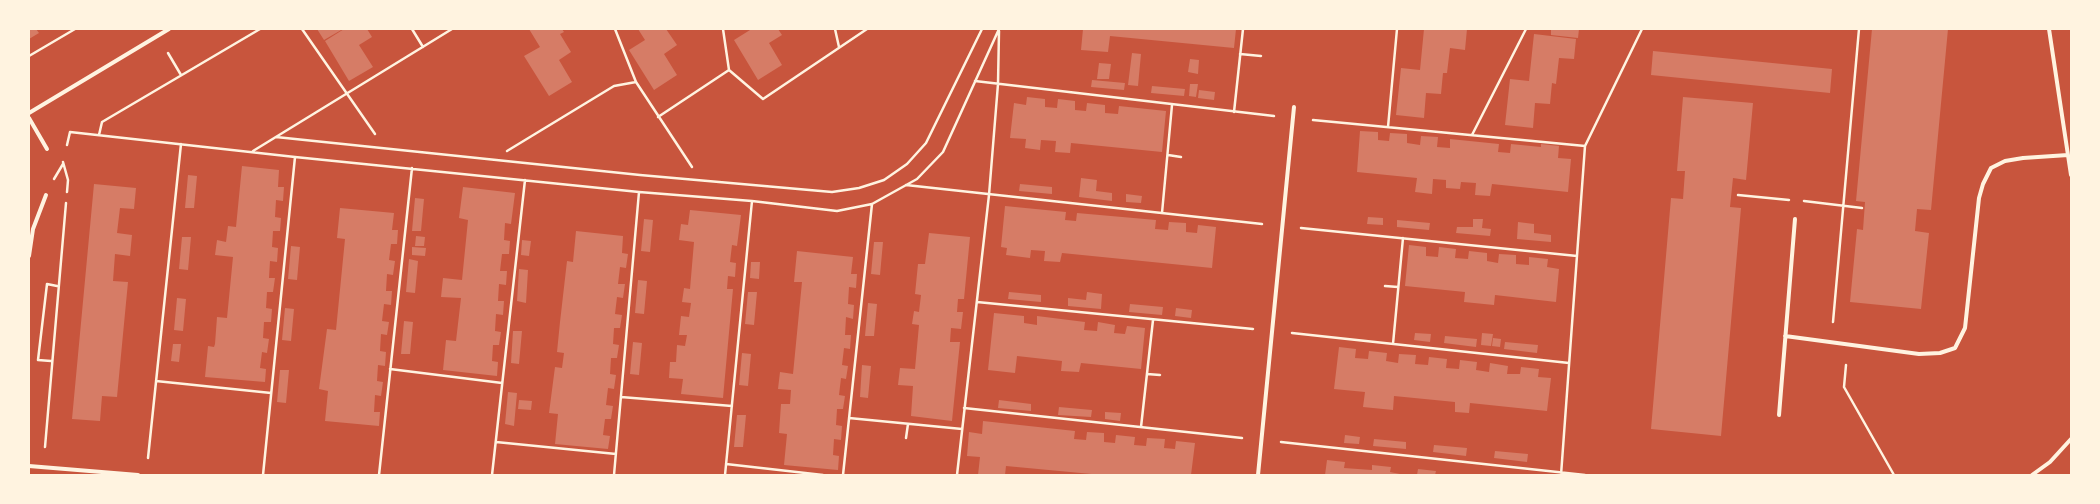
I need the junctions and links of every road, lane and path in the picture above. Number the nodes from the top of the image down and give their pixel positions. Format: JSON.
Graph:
{"nodes":[{"id":1,"x":75,"y":29,"type":"edge"},
{"id":2,"x":169,"y":29,"type":"edge"},
{"id":3,"x":260,"y":29,"type":"edge"},
{"id":4,"x":302,"y":29,"type":"edge"},
{"id":5,"x":412,"y":29,"type":"edge"},
{"id":6,"x":452,"y":29,"type":"edge"},
{"id":7,"x":615,"y":29,"type":"edge"},
{"id":8,"x":723,"y":29,"type":"edge"},
{"id":9,"x":835,"y":29,"type":"edge"},
{"id":10,"x":867,"y":29,"type":"edge"},
{"id":11,"x":982,"y":29,"type":"edge"},
{"id":12,"x":999,"y":29,"type":"edge"},
{"id":13,"x":1243,"y":29,"type":"edge"},
{"id":14,"x":1397,"y":29,"type":"edge"},
{"id":15,"x":1526,"y":29,"type":"edge"},
{"id":16,"x":1642,"y":29,"type":"edge"},
{"id":17,"x":1859,"y":29,"type":"edge"},
{"id":18,"x":2049,"y":29,"type":"edge"},
{"id":19,"x":423,"y":47,"type":"junction"},
{"id":20,"x":839,"y":48,"type":"junction"},
{"id":21,"x":166,"y":49,"type":"dead end"},
{"id":22,"x":1240,"y":54,"type":"junction"},
{"id":23,"x":29,"y":56,"type":"edge"},
{"id":24,"x":1262,"y":56,"type":"dead end"},
{"id":25,"x":729,"y":70,"type":"junction"},
{"id":26,"x":181,"y":75,"type":"junction"},
{"id":27,"x":975,"y":81,"type":"junction"},
{"id":28,"x":636,"y":82,"type":"junction"},
{"id":29,"x":998,"y":84,"type":"junction"},
{"id":30,"x":347,"y":93,"type":"junction"},
{"id":31,"x":1172,"y":105,"type":"junction"},
{"id":32,"x":1294,"y":106,"type":"dead end"},
{"id":33,"x":1234,"y":112,"type":"junction"},
{"id":34,"x":29,"y":113,"type":"edge"},
{"id":35,"x":658,"y":116,"type":"junction"},
{"id":36,"x":29,"y":118,"type":"edge"},
{"id":37,"x":1293,"y":118,"type":"junction"},
{"id":38,"x":1388,"y":127,"type":"junction"},
{"id":39,"x":375,"y":134,"type":"dead end"},
{"id":40,"x":99,"y":135,"type":"junction"},
{"id":41,"x":1472,"y":135,"type":"junction"},
{"id":42,"x":276,"y":137,"type":"junction"},
{"id":43,"x":181,"y":144,"type":"junction"},
{"id":44,"x":1585,"y":146,"type":"junction"},
{"id":45,"x":67,"y":147,"type":"dead end"},
{"id":46,"x":47,"y":149,"type":"dead end"},
{"id":47,"x":507,"y":151,"type":"dead end"},
{"id":48,"x":253,"y":152,"type":"junction"},
{"id":49,"x":2068,"y":154,"type":"junction"},
{"id":50,"x":65,"y":155,"type":"dead end"},
{"id":51,"x":1168,"y":155,"type":"junction"},
{"id":52,"x":295,"y":157,"type":"junction"},
{"id":53,"x":1182,"y":157,"type":"dead end"},
{"id":54,"x":692,"y":167,"type":"dead end"},
{"id":55,"x":412,"y":168,"type":"junction"},
{"id":56,"x":2071,"y":175,"type":"edge"},
{"id":57,"x":525,"y":180,"type":"junction"},
{"id":58,"x":905,"y":185,"type":"junction"},
{"id":59,"x":639,"y":192,"type":"junction"},
{"id":60,"x":46,"y":195,"type":"dead end"},
{"id":61,"x":989,"y":195,"type":"junction"},
{"id":62,"x":752,"y":201,"type":"junction"},
{"id":63,"x":872,"y":204,"type":"junction"},
{"id":64,"x":1162,"y":213,"type":"junction"},
{"id":65,"x":1795,"y":219,"type":"dead end"},
{"id":66,"x":1283,"y":226,"type":"junction"},
{"id":67,"x":31,"y":228,"type":"edge"},
{"id":68,"x":1402,"y":238,"type":"junction"},
{"id":69,"x":29,"y":256,"type":"edge"},
{"id":70,"x":1577,"y":256,"type":"junction"},
{"id":71,"x":57,"y":286,"type":"junction"},
{"id":72,"x":1385,"y":286,"type":"dead end"},
{"id":73,"x":1398,"y":287,"type":"junction"},
{"id":74,"x":1152,"y":320,"type":"dead end"},
{"id":75,"x":1785,"y":336,"type":"junction"},
{"id":76,"x":1831,"y":342,"type":"junction"},
{"id":77,"x":1393,"y":344,"type":"dead end"},
{"id":78,"x":1848,"y":345,"type":"junction"},
{"id":79,"x":51,"y":361,"type":"junction"},
{"id":80,"x":390,"y":369,"type":"junction"},
{"id":81,"x":1147,"y":374,"type":"junction"},
{"id":82,"x":1160,"y":375,"type":"dead end"},
{"id":83,"x":156,"y":381,"type":"junction"},
{"id":84,"x":502,"y":383,"type":"junction"},
{"id":85,"x":271,"y":393,"type":"junction"},
{"id":86,"x":621,"y":397,"type":"junction"},
{"id":87,"x":732,"y":406,"type":"junction"},
{"id":88,"x":964,"y":408,"type":"junction"},
{"id":89,"x":1779,"y":415,"type":"dead end"},
{"id":90,"x":849,"y":418,"type":"junction"},
{"id":91,"x":908,"y":424,"type":"junction"},
{"id":92,"x":1141,"y":427,"type":"junction"},
{"id":93,"x":962,"y":429,"type":"junction"},
{"id":94,"x":906,"y":438,"type":"dead end"},
{"id":95,"x":1261,"y":440,"type":"junction"},
{"id":96,"x":2071,"y":440,"type":"edge"},
{"id":97,"x":496,"y":442,"type":"junction"},
{"id":98,"x":616,"y":454,"type":"junction"},
{"id":99,"x":148,"y":459,"type":"dead end"},
{"id":100,"x":726,"y":464,"type":"junction"},
{"id":101,"x":29,"y":466,"type":"edge"},
{"id":102,"x":43,"y":468,"type":"junction"},
{"id":103,"x":84,"y":473,"type":"edge"},
{"id":104,"x":1562,"y":474,"type":"edge"},
{"id":105,"x":138,"y":475,"type":"edge"},
{"id":106,"x":262,"y":475,"type":"edge"},
{"id":107,"x":379,"y":475,"type":"edge"},
{"id":108,"x":492,"y":475,"type":"edge"},
{"id":109,"x":614,"y":475,"type":"edge"},
{"id":110,"x":725,"y":475,"type":"edge"},
{"id":111,"x":823,"y":475,"type":"edge"},
{"id":112,"x":843,"y":475,"type":"edge"},
{"id":113,"x":957,"y":475,"type":"edge"},
{"id":114,"x":1258,"y":475,"type":"edge"},
{"id":115,"x":1585,"y":475,"type":"edge"},
{"id":116,"x":1894,"y":475,"type":"edge"},
{"id":117,"x":2032,"y":475,"type":"edge"}],
"edges":[{"from":1,"to":23,"type":"path"},
{"from":2,"to":34,"type":"street"},
{"from":3,"to":26,"type":"path"},
{"from":4,"to":30,"type":"path"},
{"from":5,"to":19,"type":"path"},
{"from":6,"to":19,"type":"path"},
{"from":7,"to":28,"type":"path"},
{"from":8,"to":25,"type":"path"},
{"from":9,"to":20,"type":"path"},
{"from":10,"to":20,"type":"path"},
{"from":11,"to":42,"type":"path"},
{"from":12,"to":27,"type":"path"},
{"from":12,"to":29,"type":"path"},
{"from":13,"to":22,"type":"path"},
{"from":14,"to":38,"type":"path"},
{"from":15,"to":41,"type":"path"},
{"from":16,"to":44,"type":"path"},
{"from":17,"to":76,"type":"path"},
{"from":18,"to":49,"type":"street"},
{"from":19,"to":30,"type":"path"},
{"from":20,"to":25,"type":"path"},
{"from":21,"to":26,"type":"path"},
{"from":22,"to":24,"type":"path"},
{"from":22,"to":33,"type":"path"},
{"from":25,"to":35,"type":"path"},
{"from":26,"to":40,"type":"path"},
{"from":27,"to":29,"type":"path"},
{"from":27,"to":58,"type":"path"},
{"from":28,"to":35,"type":"path"},
{"from":28,"to":47,"type":"path"},
{"from":29,"to":31,"type":"path"},
{"from":29,"to":61,"type":"path"},
{"from":30,"to":39,"type":"path"},
{"from":30,"to":42,"type":"path"},
{"from":31,"to":33,"type":"path"},
{"from":31,"to":51,"type":"path"},
{"from":32,"to":37,"type":"street"},
{"from":33,"to":37,"type":"path"},
{"from":35,"to":54,"type":"path"},
{"from":36,"to":46,"type":"street"},
{"from":37,"to":38,"type":"path"},
{"from":37,"to":66,"type":"street"},
{"from":38,"to":41,"type":"path"},
{"from":40,"to":43,"type":"path"},
{"from":40,"to":45,"type":"path"},
{"from":41,"to":44,"type":"path"},
{"from":42,"to":48,"type":"path"},
{"from":43,"to":48,"type":"path"},
{"from":43,"to":83,"type":"path"},
{"from":44,"to":70,"type":"path"},
{"from":48,"to":52,"type":"path"},
{"from":49,"to":56,"type":"street"},
{"from":49,"to":78,"type":"street"},
{"from":50,"to":71,"type":"path"},
{"from":51,"to":53,"type":"path"},
{"from":51,"to":64,"type":"path"},
{"from":52,"to":55,"type":"path"},
{"from":52,"to":85,"type":"path"},
{"from":55,"to":57,"type":"path"},
{"from":55,"to":80,"type":"path"},
{"from":57,"to":59,"type":"path"},
{"from":57,"to":84,"type":"path"},
{"from":58,"to":61,"type":"path"},
{"from":58,"to":63,"type":"path"},
{"from":59,"to":62,"type":"path"},
{"from":59,"to":86,"type":"path"},
{"from":60,"to":67,"type":"street"},
{"from":61,"to":64,"type":"path"},
{"from":61,"to":88,"type":"path"},
{"from":62,"to":63,"type":"path"},
{"from":62,"to":87,"type":"path"},
{"from":63,"to":90,"type":"path"},
{"from":64,"to":66,"type":"path"},
{"from":65,"to":75,"type":"street"},
{"from":66,"to":68,"type":"path"},
{"from":66,"to":95,"type":"street"},
{"from":67,"to":69,"type":"street"},
{"from":68,"to":70,"type":"path"},
{"from":68,"to":73,"type":"path"},
{"from":70,"to":104,"type":"path"},
{"from":71,"to":79,"type":"path"},
{"from":71,"to":79,"type":"path"},
{"from":72,"to":73,"type":"path"},
{"from":73,"to":77,"type":"path"},
{"from":74,"to":81,"type":"path"},
{"from":75,"to":76,"type":"street"},
{"from":75,"to":89,"type":"street"},
{"from":76,"to":78,"type":"street"},
{"from":78,"to":116,"type":"path"},
{"from":79,"to":102,"type":"path"},
{"from":80,"to":84,"type":"path"},
{"from":80,"to":107,"type":"path"},
{"from":81,"to":82,"type":"path"},
{"from":81,"to":92,"type":"path"},
{"from":83,"to":85,"type":"path"},
{"from":83,"to":99,"type":"path"},
{"from":84,"to":97,"type":"path"},
{"from":85,"to":106,"type":"path"},
{"from":86,"to":87,"type":"path"},
{"from":86,"to":98,"type":"path"},
{"from":87,"to":100,"type":"path"},
{"from":88,"to":92,"type":"path"},
{"from":88,"to":93,"type":"path"},
{"from":90,"to":91,"type":"path"},
{"from":90,"to":112,"type":"path"},
{"from":91,"to":93,"type":"path"},
{"from":91,"to":94,"type":"path"},
{"from":92,"to":95,"type":"path"},
{"from":93,"to":113,"type":"path"},
{"from":95,"to":104,"type":"path"},
{"from":95,"to":114,"type":"street"},
{"from":96,"to":117,"type":"street"},
{"from":97,"to":98,"type":"path"},
{"from":97,"to":108,"type":"path"},
{"from":98,"to":109,"type":"path"},
{"from":100,"to":110,"type":"path"},
{"from":100,"to":111,"type":"path"},
{"from":101,"to":102,"type":"street"},
{"from":102,"to":103,"type":"street"},
{"from":103,"to":105,"type":"street"},
{"from":104,"to":115,"type":"path"}]}
